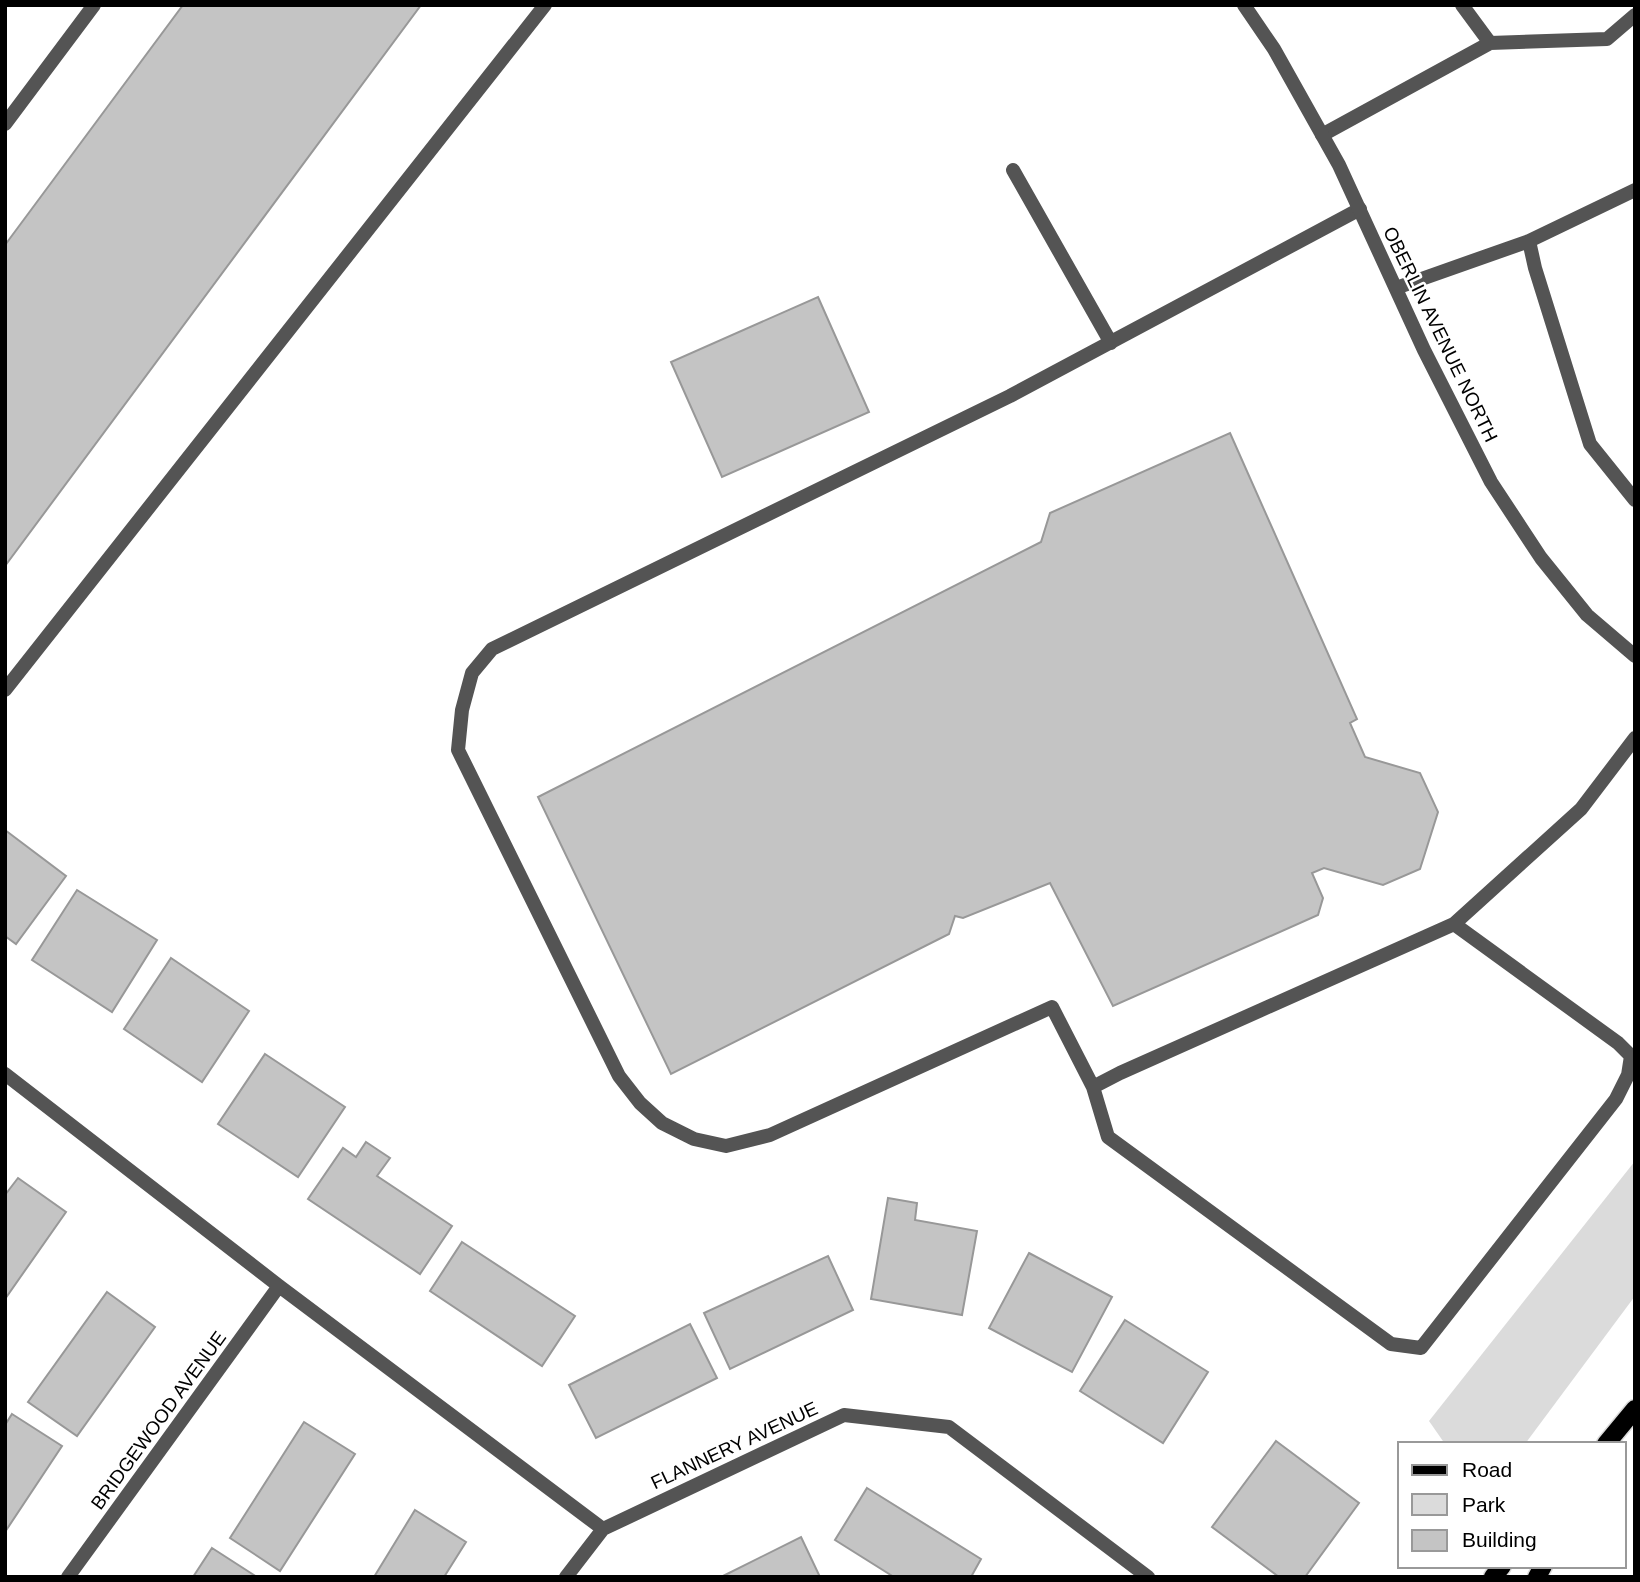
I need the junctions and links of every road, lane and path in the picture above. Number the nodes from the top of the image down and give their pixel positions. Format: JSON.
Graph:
{"nodes":[{"id":1,"x":94,"y":5,"type":"edge"},
{"id":2,"x":545,"y":5,"type":"edge"},
{"id":3,"x":1244,"y":5,"type":"edge"},
{"id":4,"x":1462,"y":5,"type":"edge"},
{"id":5,"x":1635,"y":15,"type":"edge"},
{"id":6,"x":1490,"y":43,"type":"junction"},
{"id":7,"x":5,"y":124,"type":"edge"},
{"id":8,"x":1322,"y":135,"type":"junction"},
{"id":9,"x":1013,"y":170,"type":"dead end"},
{"id":10,"x":1635,"y":190,"type":"edge"},
{"id":11,"x":1360,"y":209,"type":"junction"},
{"id":12,"x":1530,"y":241,"type":"junction"},
{"id":13,"x":1396,"y":288,"type":"junction"},
{"id":14,"x":1111,"y":342,"type":"junction"},
{"id":15,"x":1635,"y":500,"type":"edge"},
{"id":16,"x":1635,"y":656,"type":"edge"},
{"id":17,"x":5,"y":690,"type":"edge"},
{"id":18,"x":1635,"y":738,"type":"edge"},
{"id":19,"x":1454,"y":924,"type":"junction"},
{"id":20,"x":5,"y":1074,"type":"edge"},
{"id":21,"x":1093,"y":1087,"type":"junction"},
{"id":22,"x":279,"y":1286,"type":"junction"},
{"id":23,"x":1630,"y":1416,"type":"edge"},
{"id":24,"x":1608,"y":1442,"type":"edge"},
{"id":25,"x":1613,"y":1442,"type":"edge"},
{"id":26,"x":603,"y":1529,"type":"junction"},
{"id":27,"x":68,"y":1577,"type":"edge"},
{"id":28,"x":566,"y":1577,"type":"edge"},
{"id":29,"x":1149,"y":1577,"type":"edge"}],
"edges":[{"from":1,"to":7,"type":"street"},
{"from":2,"to":17,"type":"street"},
{"from":3,"to":8,"type":"street","name":"OBERLIN AVENUE NORTH"},
{"from":4,"to":6,"type":"street"},
{"from":5,"to":6,"type":"street"},
{"from":6,"to":8,"type":"street"},
{"from":8,"to":11,"type":"street","name":"OBERLIN AVENUE NORTH"},
{"from":9,"to":14,"type":"street"},
{"from":10,"to":12,"type":"street"},
{"from":11,"to":13,"type":"street","name":"OBERLIN AVENUE NORTH"},
{"from":11,"to":14,"type":"street"},
{"from":12,"to":13,"type":"street"},
{"from":12,"to":15,"type":"street"},
{"from":13,"to":16,"type":"street","name":"OBERLIN AVENUE NORTH"},
{"from":14,"to":21,"type":"street"},
{"from":18,"to":19,"type":"street"},
{"from":19,"to":21,"type":"street"},
{"from":19,"to":21,"type":"street"},
{"from":20,"to":22,"type":"street"},
{"from":22,"to":26,"type":"street"},
{"from":22,"to":27,"type":"street","name":"BRIDGEWOOD AVENUE"},
{"from":23,"to":24,"type":"main road"},
{"from":23,"to":25,"type":"main road"},
{"from":26,"to":28,"type":"street","name":"FLANNERY AVENUE"},
{"from":26,"to":29,"type":"street","name":"FLANNERY AVENUE"}]}
